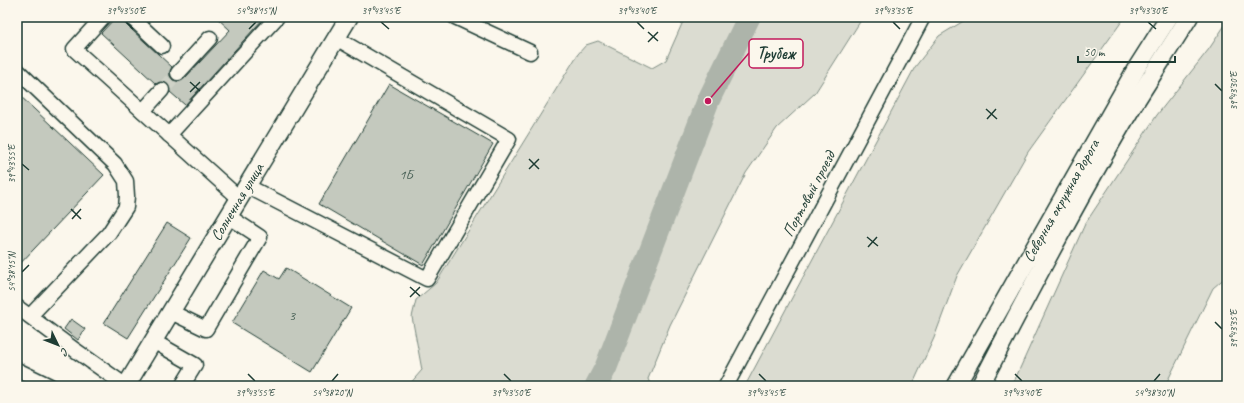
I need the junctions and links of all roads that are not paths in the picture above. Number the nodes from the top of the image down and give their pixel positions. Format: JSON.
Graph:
{"nodes":[{"id":1,"x":103,"y":17,"type":"edge"},
{"id":2,"x":131,"y":17,"type":"edge"},
{"id":3,"x":277,"y":17,"type":"edge"},
{"id":4,"x":349,"y":17,"type":"edge"},
{"id":5,"x":455,"y":17,"type":"edge"},
{"id":6,"x":923,"y":17,"type":"edge"},
{"id":7,"x":1169,"y":17,"type":"edge"},
{"id":8,"x":1189,"y":17,"type":"edge"},
{"id":9,"x":210,"y":38,"type":"dead end"},
{"id":10,"x":336,"y":38,"type":"junction"},
{"id":11,"x":162,"y":46,"type":"dead end"},
{"id":12,"x":530,"y":52,"type":"dead end"},
{"id":13,"x":180,"y":66,"type":"tunnel mouth"},
{"id":14,"x":17,"y":70,"type":"edge"},
{"id":15,"x":162,"y":90,"type":"tunnel mouth"},
{"id":16,"x":143,"y":111,"type":"junction"},
{"id":17,"x":169,"y":135,"type":"junction"},
{"id":18,"x":243,"y":192,"type":"junction"},
{"id":19,"x":228,"y":216,"type":"junction"},
{"id":20,"x":17,"y":307,"type":"edge"},
{"id":21,"x":171,"y":312,"type":"junction"},
{"id":22,"x":30,"y":316,"type":"junction"},
{"id":23,"x":153,"y":341,"type":"junction"},
{"id":24,"x":17,"y":370,"type":"edge"},
{"id":25,"x":50,"y":386,"type":"edge"},
{"id":26,"x":126,"y":386,"type":"edge"},
{"id":27,"x":182,"y":386,"type":"edge"},
{"id":28,"x":726,"y":386,"type":"edge"},
{"id":29,"x":956,"y":386,"type":"edge"},
{"id":30,"x":980,"y":386,"type":"edge"}],
"edges":[{"from":1,"to":16,"type":"street"},
{"from":2,"to":11,"type":"street"},
{"from":3,"to":17,"type":"street"},
{"from":4,"to":10,"type":"main road","name":"Солнечная улица"},
{"from":5,"to":12,"type":"street"},
{"from":6,"to":28,"type":"street","name":"Портовый проезд"},
{"from":7,"to":29,"type":"main road","name":"Северная окружная дорога"},
{"from":8,"to":30,"type":"main road"},
{"from":9,"to":13,"type":"street"},
{"from":10,"to":18,"type":"main road","name":"Солнечная улица"},
{"from":10,"to":18,"type":"street"},
{"from":14,"to":22,"type":"street"},
{"from":15,"to":16,"type":"street"},
{"from":16,"to":17,"type":"street"},
{"from":17,"to":18,"type":"street"},
{"from":18,"to":19,"type":"main road","name":"Солнечная улица"},
{"from":19,"to":21,"type":"main road","name":"Солнечная улица"},
{"from":19,"to":21,"type":"street"},
{"from":20,"to":22,"type":"street"},
{"from":21,"to":23,"type":"main road","name":"Солнечная улица"},
{"from":22,"to":26,"type":"street"},
{"from":23,"to":26,"type":"main road","name":"Солнечная улица"},
{"from":23,"to":27,"type":"street"},
{"from":24,"to":25,"type":"street"}]}
